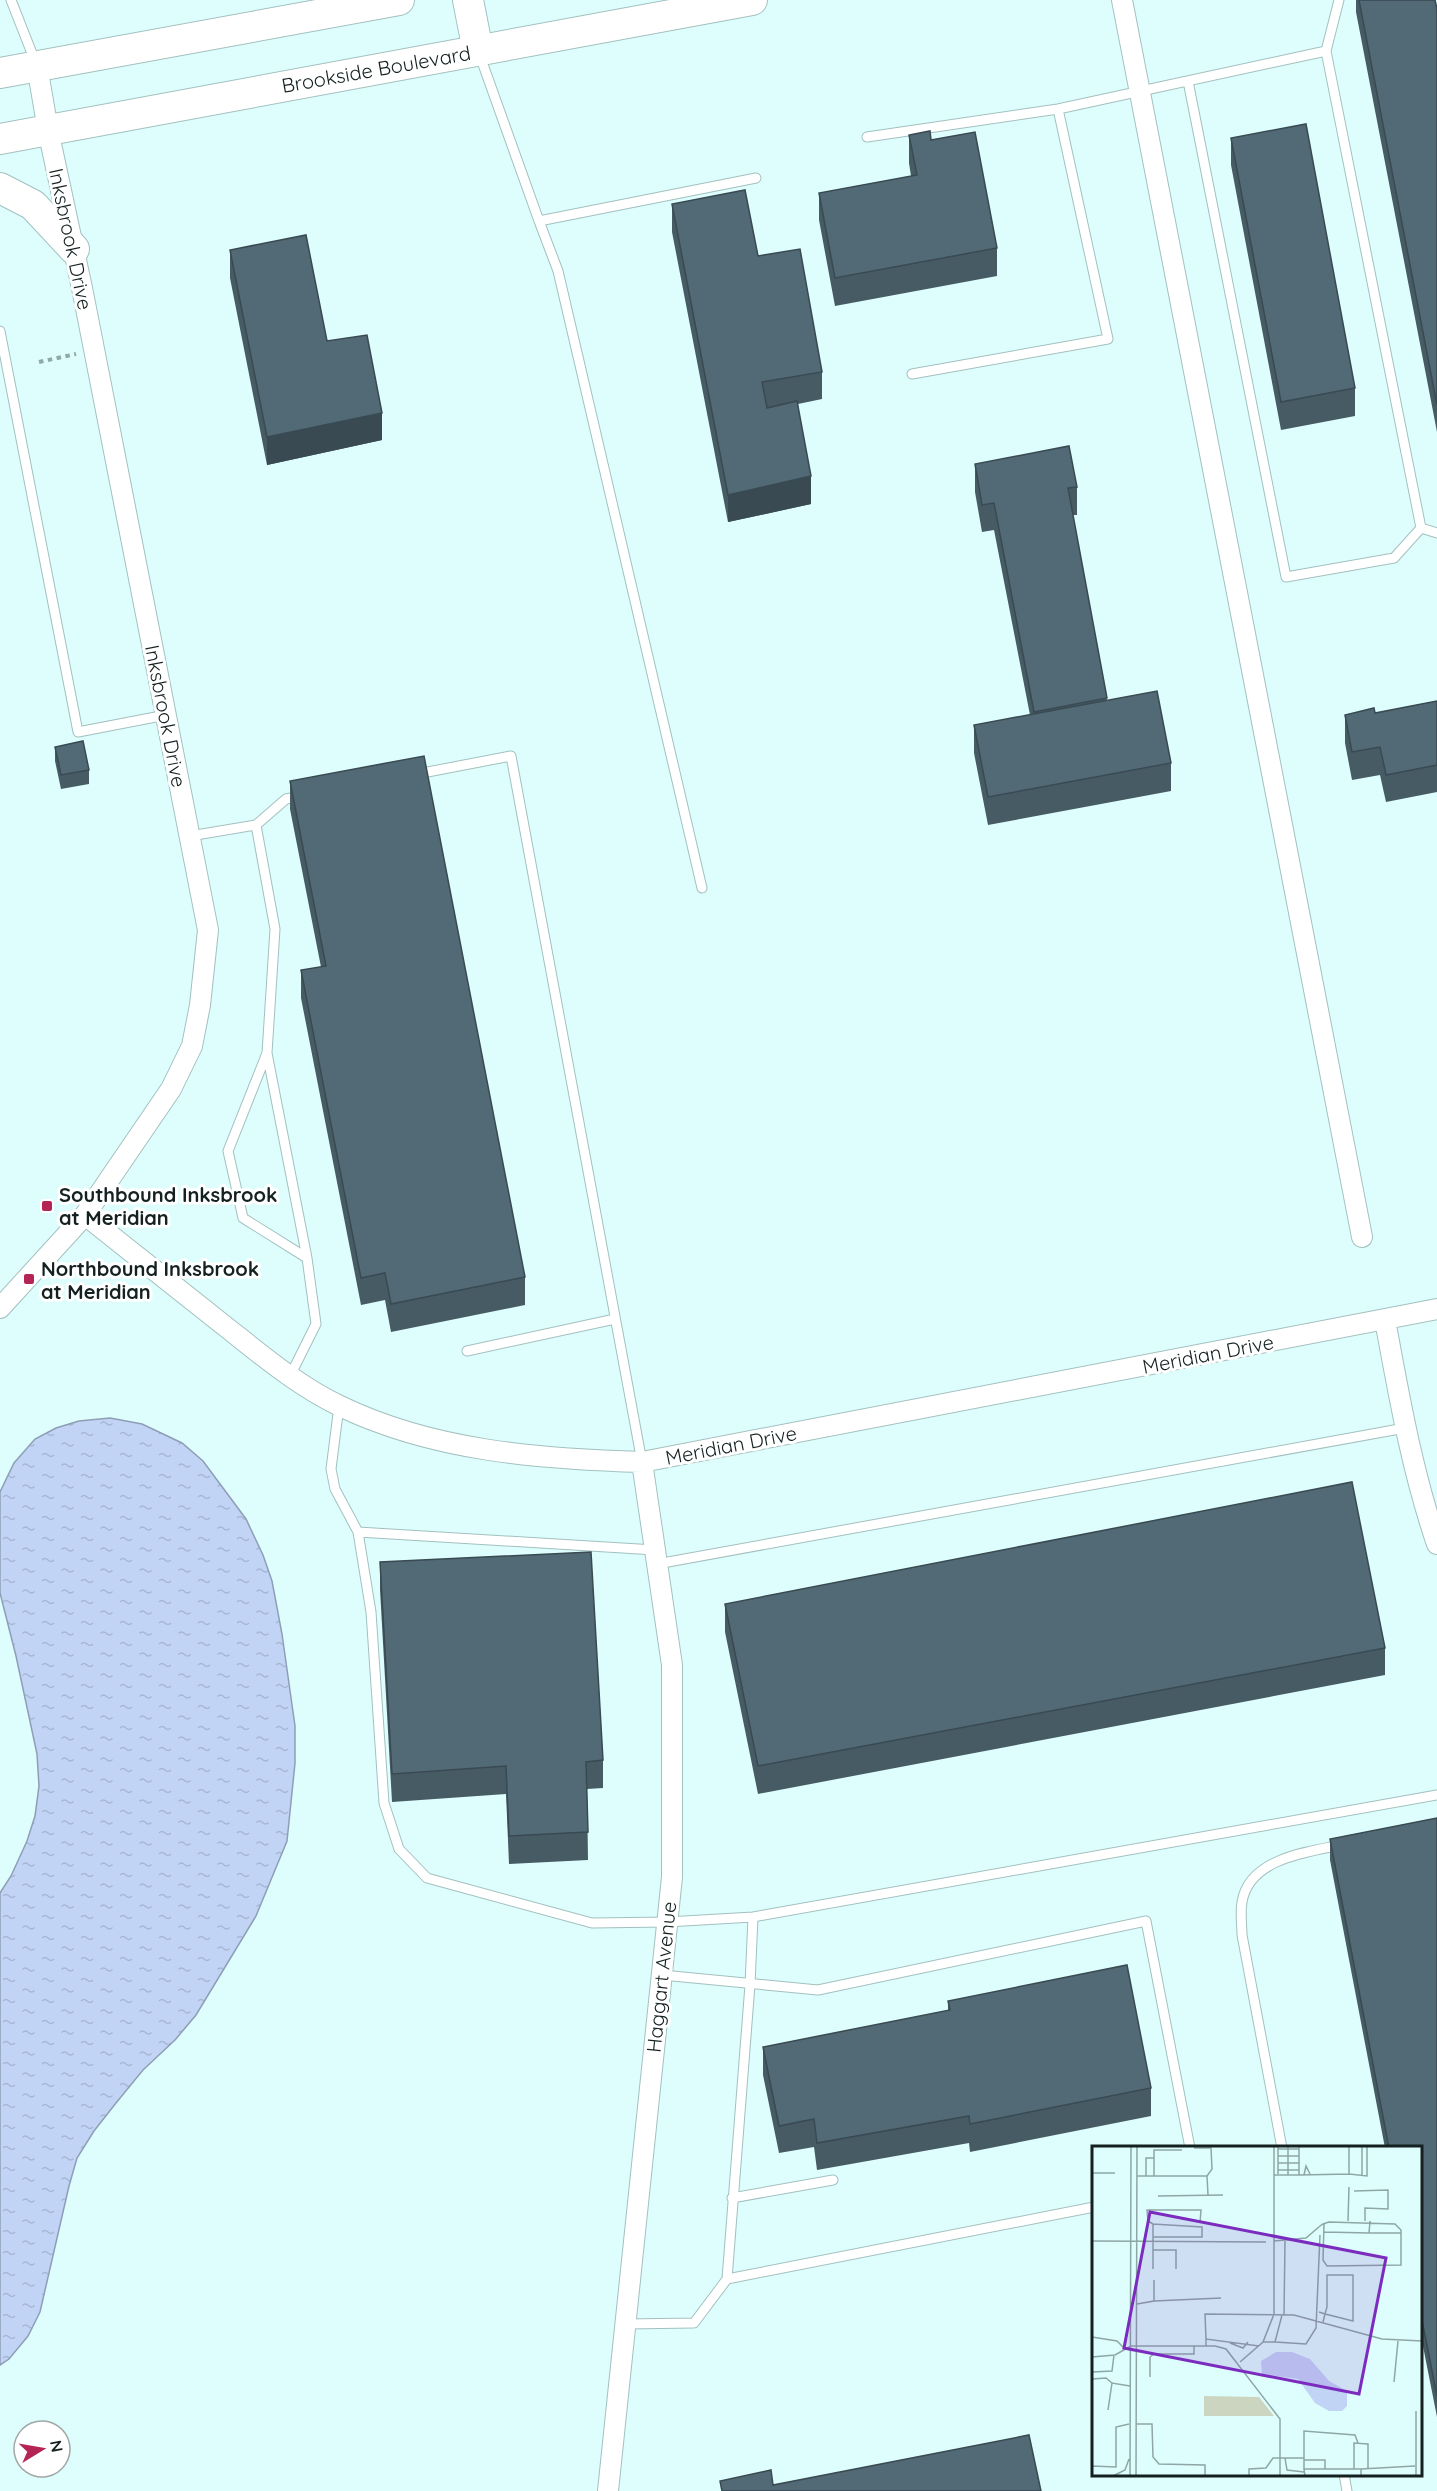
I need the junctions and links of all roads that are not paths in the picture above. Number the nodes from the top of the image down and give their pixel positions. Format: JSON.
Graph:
{"nodes":[{"id":1,"x":11,"y":0,"type":"edge"},
{"id":2,"x":399,"y":0,"type":"edge"},
{"id":3,"x":468,"y":0,"type":"edge"},
{"id":4,"x":752,"y":0,"type":"edge"},
{"id":5,"x":1122,"y":0,"type":"edge"},
{"id":6,"x":1339,"y":0,"type":"edge"},
{"id":7,"x":478,"y":51,"type":"junction"},
{"id":8,"x":1326,"y":51,"type":"junction"},
{"id":9,"x":37,"y":66,"type":"junction"},
{"id":10,"x":0,"y":73,"type":"edge"},
{"id":11,"x":1188,"y":81,"type":"junction"},
{"id":12,"x":1140,"y":92,"type":"junction"},
{"id":13,"x":1058,"y":109,"type":"junction"},
{"id":14,"x":48,"y":130,"type":"junction"},
{"id":15,"x":867,"y":137,"type":"dead end"},
{"id":16,"x":0,"y":139,"type":"edge"},
{"id":17,"x":756,"y":178,"type":"dead end"},
{"id":18,"x":0,"y":188,"type":"edge"},
{"id":19,"x":539,"y":221,"type":"junction"},
{"id":20,"x":74,"y":249,"type":"junction"},
{"id":21,"x":0,"y":331,"type":"edge"},
{"id":22,"x":912,"y":374,"type":"dead end"},
{"id":23,"x":1421,"y":528,"type":"junction"},
{"id":24,"x":1437,"y":533,"type":"edge"},
{"id":25,"x":166,"y":715,"type":"junction"},
{"id":26,"x":410,"y":775,"type":"edge"},
{"id":27,"x":308,"y":795,"type":"edge"},
{"id":28,"x":256,"y":825,"type":"junction"},
{"id":29,"x":190,"y":836,"type":"junction"},
{"id":30,"x":702,"y":888,"type":"dead end"},
{"id":31,"x":267,"y":1053,"type":"junction"},
{"id":32,"x":85,"y":1215,"type":"junction"},
{"id":33,"x":1362,"y":1237,"type":"dead end"},
{"id":34,"x":307,"y":1258,"type":"junction"},
{"id":35,"x":0,"y":1308,"type":"edge"},
{"id":36,"x":1437,"y":1309,"type":"edge"},
{"id":37,"x":615,"y":1318,"type":"junction"},
{"id":38,"x":1385,"y":1320,"type":"junction"},
{"id":39,"x":467,"y":1351,"type":"dead end"},
{"id":40,"x":290,"y":1376,"type":"junction"},
{"id":41,"x":339,"y":1406,"type":"junction"},
{"id":42,"x":1405,"y":1428,"type":"junction"},
{"id":43,"x":642,"y":1462,"type":"junction"},
{"id":44,"x":358,"y":1532,"type":"junction"},
{"id":45,"x":1437,"y":1544,"type":"edge"},
{"id":46,"x":656,"y":1557,"type":"junction"},
{"id":47,"x":1437,"y":1795,"type":"edge"},
{"id":48,"x":1347,"y":1843,"type":"edge"},
{"id":49,"x":753,"y":1917,"type":"junction"},
{"id":50,"x":667,"y":1922,"type":"junction"},
{"id":51,"x":662,"y":1975,"type":"junction"},
{"id":52,"x":750,"y":1985,"type":"junction"},
{"id":53,"x":1190,"y":2146,"type":"edge"},
{"id":54,"x":1282,"y":2146,"type":"edge"},
{"id":55,"x":833,"y":2180,"type":"dead end"},
{"id":56,"x":732,"y":2198,"type":"junction"},
{"id":57,"x":1092,"y":2207,"type":"edge"},
{"id":58,"x":727,"y":2279,"type":"junction"},
{"id":59,"x":626,"y":2324,"type":"junction"},
{"id":60,"x":1344,"y":2476,"type":"edge"},
{"id":61,"x":608,"y":2491,"type":"edge"},
{"id":62,"x":1347,"y":2491,"type":"edge"}],
"edges":[{"from":1,"to":9,"type":"lane"},
{"from":2,"to":9,"type":"main road"},
{"from":3,"to":7,"type":"main road"},
{"from":4,"to":7,"type":"main road","name":"Brookside Boulevard"},
{"from":5,"to":12,"type":"street"},
{"from":6,"to":8,"type":"lane"},
{"from":7,"to":14,"type":"main road","name":"Brookside Boulevard"},
{"from":7,"to":19,"type":"lane"},
{"from":8,"to":11,"type":"lane"},
{"from":8,"to":23,"type":"lane"},
{"from":9,"to":10,"type":"main road"},
{"from":9,"to":14,"type":"street","name":"Inksbrook Drive"},
{"from":11,"to":12,"type":"lane"},
{"from":11,"to":23,"type":"lane"},
{"from":12,"to":13,"type":"lane"},
{"from":12,"to":33,"type":"street"},
{"from":13,"to":15,"type":"lane"},
{"from":13,"to":22,"type":"lane"},
{"from":14,"to":16,"type":"main road","name":"Brookside Boulevard"},
{"from":14,"to":20,"type":"street","name":"Inksbrook Drive"},
{"from":17,"to":19,"type":"lane"},
{"from":18,"to":20,"type":"main road"},
{"from":19,"to":30,"type":"lane"},
{"from":20,"to":25,"type":"street","name":"Inksbrook Drive"},
{"from":21,"to":25,"type":"lane"},
{"from":23,"to":24,"type":"lane"},
{"from":25,"to":29,"type":"street","name":"Inksbrook Drive"},
{"from":26,"to":37,"type":"lane"},
{"from":27,"to":28,"type":"lane"},
{"from":28,"to":29,"type":"lane"},
{"from":28,"to":31,"type":"lane"},
{"from":29,"to":32,"type":"street","name":"Inksbrook Drive"},
{"from":31,"to":34,"type":"lane"},
{"from":31,"to":34,"type":"lane"},
{"from":32,"to":35,"type":"street","name":"Inksbrook Drive"},
{"from":32,"to":40,"type":"street","name":"Meridian Drive"},
{"from":34,"to":40,"type":"lane"},
{"from":36,"to":38,"type":"street","name":"Meridian Drive"},
{"from":37,"to":39,"type":"lane"},
{"from":37,"to":43,"type":"lane"},
{"from":38,"to":42,"type":"street"},
{"from":38,"to":43,"type":"street","name":"Meridian Drive"},
{"from":40,"to":41,"type":"street","name":"Meridian Drive"},
{"from":41,"to":43,"type":"street","name":"Meridian Drive"},
{"from":41,"to":44,"type":"lane"},
{"from":42,"to":45,"type":"street"},
{"from":42,"to":46,"type":"lane"},
{"from":43,"to":46,"type":"street","name":"Haggart Avenue"},
{"from":44,"to":46,"type":"lane"},
{"from":44,"to":50,"type":"lane"},
{"from":46,"to":50,"type":"street","name":"Haggart Avenue"},
{"from":47,"to":49,"type":"lane"},
{"from":48,"to":54,"type":"lane"},
{"from":49,"to":50,"type":"lane"},
{"from":49,"to":52,"type":"lane"},
{"from":50,"to":51,"type":"street","name":"Haggart Avenue"},
{"from":51,"to":52,"type":"lane"},
{"from":51,"to":59,"type":"street","name":"Haggart Avenue"},
{"from":52,"to":53,"type":"lane"},
{"from":52,"to":56,"type":"lane"},
{"from":55,"to":56,"type":"lane"},
{"from":56,"to":58,"type":"lane"},
{"from":57,"to":58,"type":"lane"},
{"from":58,"to":59,"type":"lane"},
{"from":59,"to":61,"type":"street","name":"Haggart Avenue"},
{"from":60,"to":62,"type":"lane"}]}
